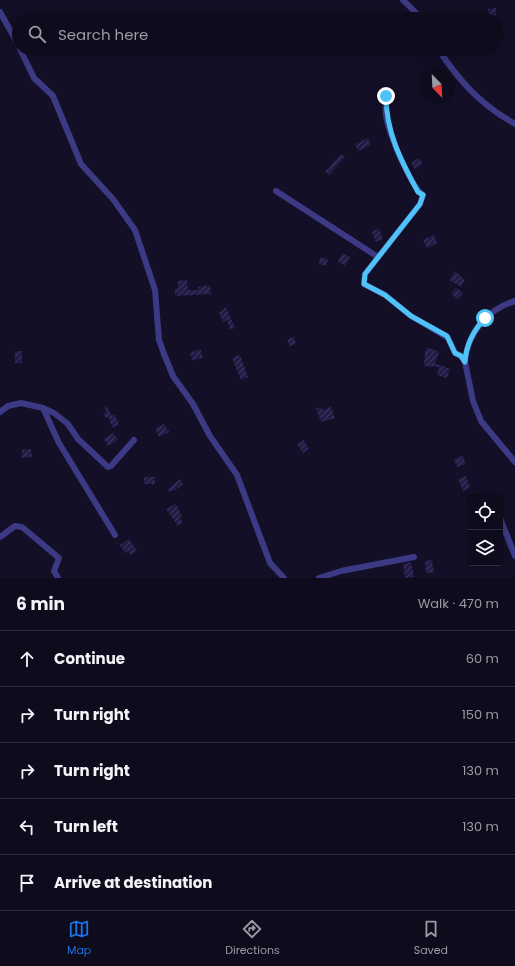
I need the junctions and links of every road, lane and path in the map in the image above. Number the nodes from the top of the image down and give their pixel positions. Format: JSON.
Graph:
{"nodes":[{"id":1,"x":403,"y":0,"type":"edge"},
{"id":2,"x":0,"y":12,"type":"edge"},
{"id":3,"x":415,"y":12,"type":"edge"},
{"id":4,"x":12,"y":33,"type":"edge"},
{"id":5,"x":23,"y":56,"type":"edge"},
{"id":6,"x":443,"y":56,"type":"edge"},
{"id":7,"x":386,"y":96,"type":"dead end"},
{"id":8,"x":515,"y":124,"type":"edge"},
{"id":9,"x":276,"y":191,"type":"dead end"},
{"id":10,"x":378,"y":257,"type":"junction"},
{"id":11,"x":515,"y":301,"type":"edge"},
{"id":12,"x":465,"y":362,"type":"junction"},
{"id":13,"x":43,"y":408,"type":"junction"},
{"id":14,"x":0,"y":412,"type":"edge"},
{"id":15,"x":134,"y":440,"type":"dead end"},
{"id":16,"x":515,"y":462,"type":"edge"},
{"id":17,"x":503,"y":526,"type":"edge"},
{"id":18,"x":114,"y":535,"type":"dead end"},
{"id":19,"x":0,"y":537,"type":"edge"},
{"id":20,"x":515,"y":556,"type":"edge"},
{"id":21,"x":414,"y":557,"type":"dead end"},
{"id":22,"x":58,"y":578,"type":"edge"},
{"id":23,"x":284,"y":578,"type":"edge"},
{"id":24,"x":319,"y":578,"type":"edge"}],
"edges":[{"from":1,"to":3,"type":"street"},
{"from":2,"to":4,"type":"street"},
{"from":5,"to":23,"type":"street"},
{"from":6,"to":8,"type":"street"},
{"from":7,"to":10,"type":"street"},
{"from":9,"to":10,"type":"street"},
{"from":10,"to":12,"type":"street"},
{"from":11,"to":12,"type":"street"},
{"from":12,"to":16,"type":"street"},
{"from":13,"to":14,"type":"street"},
{"from":13,"to":15,"type":"street"},
{"from":13,"to":18,"type":"street"},
{"from":17,"to":20,"type":"street"},
{"from":19,"to":22,"type":"street"},
{"from":21,"to":24,"type":"street"}]}
